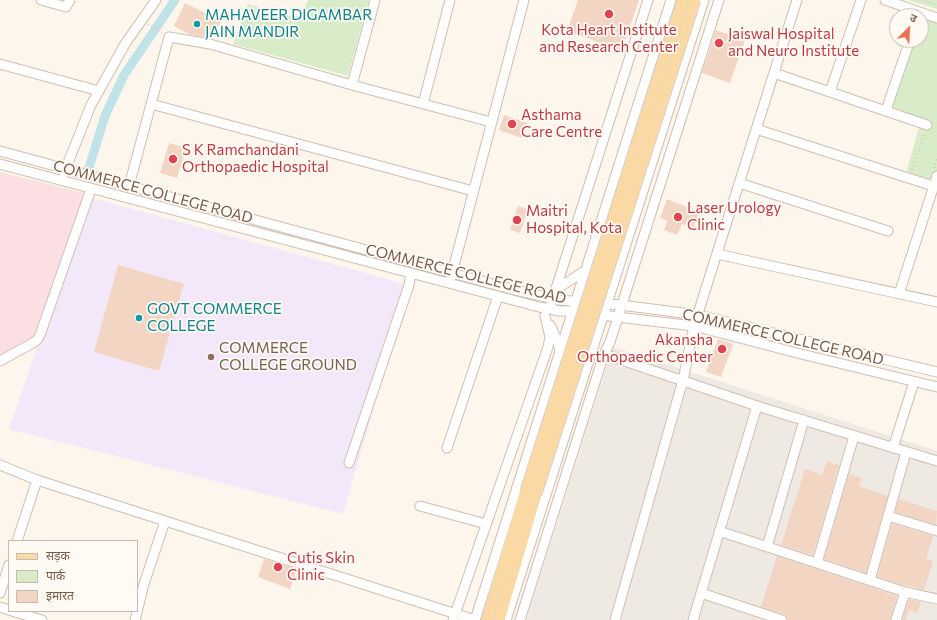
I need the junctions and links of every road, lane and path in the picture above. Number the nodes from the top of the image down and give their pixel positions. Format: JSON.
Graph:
{"nodes":[{"id":1,"x":41,"y":0,"type":"edge"},
{"id":2,"x":70,"y":0,"type":"edge"},
{"id":3,"x":375,"y":0,"type":"edge"},
{"id":4,"x":450,"y":0,"type":"edge"},
{"id":5,"x":524,"y":0,"type":"edge"},
{"id":6,"x":648,"y":0,"type":"edge"},
{"id":7,"x":671,"y":0,"type":"edge"},
{"id":8,"x":683,"y":0,"type":"edge"},
{"id":9,"x":695,"y":0,"type":"edge"},
{"id":10,"x":704,"y":0,"type":"edge"},
{"id":11,"x":719,"y":0,"type":"edge"},
{"id":12,"x":797,"y":0,"type":"edge"},
{"id":13,"x":861,"y":0,"type":"edge"},
{"id":14,"x":885,"y":0,"type":"edge"},
{"id":15,"x":922,"y":0,"type":"edge"},
{"id":16,"x":153,"y":1,"type":"edge"},
{"id":17,"x":937,"y":5,"type":"edge"},
{"id":18,"x":904,"y":8,"type":"edge"},
{"id":19,"x":150,"y":26,"type":"dead end"},
{"id":20,"x":164,"y":34,"type":"dead end"},
{"id":21,"x":907,"y":48,"type":"edge"},
{"id":22,"x":0,"y":64,"type":"edge"},
{"id":23,"x":774,"y":73,"type":"junction"},
{"id":24,"x":352,"y":85,"type":"junction"},
{"id":25,"x":98,"y":91,"type":"junction"},
{"id":26,"x":830,"y":92,"type":"junction"},
{"id":27,"x":151,"y":104,"type":"junction"},
{"id":28,"x":423,"y":104,"type":"junction"},
{"id":29,"x":886,"y":110,"type":"junction"},
{"id":30,"x":491,"y":122,"type":"junction"},
{"id":31,"x":927,"y":124,"type":"joint"},
{"id":32,"x":756,"y":129,"type":"junction"},
{"id":33,"x":0,"y":151,"type":"edge"},
{"id":34,"x":937,"y":158,"type":"edge"},
{"id":35,"x":0,"y":164,"type":"edge"},
{"id":36,"x":65,"y":168,"type":"junction"},
{"id":37,"x":911,"y":172,"type":"dead end"},
{"id":38,"x":935,"y":174,"type":"edge"},
{"id":39,"x":62,"y":181,"type":"junction"},
{"id":40,"x":739,"y":183,"type":"junction"},
{"id":41,"x":129,"y":186,"type":"junction"},
{"id":42,"x":933,"y":186,"type":"junction"},
{"id":43,"x":91,"y":189,"type":"junction"},
{"id":44,"x":473,"y":191,"type":"junction"},
{"id":45,"x":888,"y":231,"type":"dead end"},
{"id":46,"x":717,"y":254,"type":"junction"},
{"id":47,"x":586,"y":270,"type":"junction"},
{"id":48,"x":411,"y":273,"type":"junction"},
{"id":49,"x":452,"y":273,"type":"junction"},
{"id":50,"x":617,"y":274,"type":"junction"},
{"id":51,"x":630,"y":277,"type":"junction"},
{"id":52,"x":450,"y":283,"type":"junction"},
{"id":53,"x":554,"y":294,"type":"junction"},
{"id":54,"x":899,"y":294,"type":"junction"},
{"id":55,"x":498,"y":296,"type":"junction"},
{"id":56,"x":576,"y":301,"type":"junction"},
{"id":57,"x":937,"y":302,"type":"edge"},
{"id":58,"x":607,"y":304,"type":"junction"},
{"id":59,"x":621,"y":305,"type":"junction"},
{"id":60,"x":573,"y":311,"type":"junction"},
{"id":61,"x":547,"y":313,"type":"junction"},
{"id":62,"x":603,"y":315,"type":"junction"},
{"id":63,"x":698,"y":315,"type":"junction"},
{"id":64,"x":617,"y":317,"type":"junction"},
{"id":65,"x":694,"y":326,"type":"junction"},
{"id":66,"x":560,"y":351,"type":"junction"},
{"id":67,"x":604,"y":354,"type":"junction"},
{"id":68,"x":0,"y":361,"type":"edge"},
{"id":69,"x":937,"y":372,"type":"edge"},
{"id":70,"x":683,"y":380,"type":"junction"},
{"id":71,"x":914,"y":382,"type":"junction"},
{"id":72,"x":937,"y":387,"type":"edge"},
{"id":73,"x":757,"y":406,"type":"junction"},
{"id":74,"x":804,"y":420,"type":"junction"},
{"id":75,"x":854,"y":436,"type":"junction"},
{"id":76,"x":446,"y":448,"type":"dead end"},
{"id":77,"x":893,"y":448,"type":"junction"},
{"id":78,"x":906,"y":452,"type":"junction"},
{"id":79,"x":937,"y":462,"type":"edge"},
{"id":80,"x":349,"y":463,"type":"dead end"},
{"id":81,"x":0,"y":465,"type":"edge"},
{"id":82,"x":36,"y":480,"type":"junction"},
{"id":83,"x":531,"y":493,"type":"junction"},
{"id":84,"x":420,"y":506,"type":"dead end"},
{"id":85,"x":888,"y":516,"type":"junction"},
{"id":86,"x":165,"y":521,"type":"junction"},
{"id":87,"x":486,"y":524,"type":"junction"},
{"id":88,"x":937,"y":531,"type":"edge"},
{"id":89,"x":719,"y":532,"type":"junction"},
{"id":90,"x":17,"y":540,"type":"edge"},
{"id":91,"x":767,"y":547,"type":"junction"},
{"id":92,"x":817,"y":563,"type":"junction"},
{"id":93,"x":8,"y":568,"type":"edge"},
{"id":94,"x":870,"y":580,"type":"junction"},
{"id":95,"x":141,"y":583,"type":"edge"},
{"id":96,"x":905,"y":592,"type":"junction"},
{"id":97,"x":0,"y":593,"type":"edge"},
{"id":98,"x":701,"y":593,"type":"junction"},
{"id":99,"x":937,"y":599,"type":"edge"},
{"id":100,"x":138,"y":602,"type":"edge"},
{"id":101,"x":15,"y":612,"type":"edge"},
{"id":102,"x":457,"y":616,"type":"edge"},
{"id":103,"x":42,"y":620,"type":"edge"},
{"id":104,"x":474,"y":620,"type":"edge"},
{"id":105,"x":487,"y":620,"type":"edge"},
{"id":106,"x":499,"y":620,"type":"edge"},
{"id":107,"x":506,"y":620,"type":"edge"},
{"id":108,"x":520,"y":620,"type":"edge"},
{"id":109,"x":615,"y":620,"type":"edge"},
{"id":110,"x":693,"y":620,"type":"edge"},
{"id":111,"x":782,"y":620,"type":"edge"},
{"id":112,"x":896,"y":620,"type":"edge"}],
"edges":[{"from":1,"to":2,"type":"street"},
{"from":3,"to":24,"type":"street"},
{"from":4,"to":28,"type":"street"},
{"from":5,"to":30,"type":"street"},
{"from":6,"to":53,"type":"street"},
{"from":7,"to":47,"type":"street"},
{"from":8,"to":83,"type":"main road","bridge":true},
{"from":9,"to":83,"type":"main road","bridge":true},
{"from":10,"to":50,"type":"street"},
{"from":11,"to":51,"type":"street"},
{"from":12,"to":23,"type":"street"},
{"from":13,"to":26,"type":"street"},
{"from":14,"to":18,"type":"street"},
{"from":15,"to":17,"type":"path"},
{"from":16,"to":25,"type":"street"},
{"from":19,"to":20,"type":"path"},
{"from":21,"to":29,"type":"street"},
{"from":22,"to":25,"type":"street"},
{"from":23,"to":26,"type":"street"},
{"from":23,"to":32,"type":"street"},
{"from":24,"to":27,"type":"street"},
{"from":24,"to":28,"type":"street"},
{"from":25,"to":36,"type":"street"},
{"from":26,"to":29,"type":"street"},
{"from":27,"to":41,"type":"street"},
{"from":27,"to":44,"type":"street"},
{"from":28,"to":30,"type":"street"},
{"from":29,"to":31,"type":"street"},
{"from":30,"to":44,"type":"street"},
{"from":31,"to":37,"type":"path"},
{"from":32,"to":40,"type":"street"},
{"from":32,"to":42,"type":"street"},
{"from":33,"to":36,"type":"street","name":"COMMERCE COLLEGE ROAD"},
{"from":34,"to":38,"type":"path"},
{"from":35,"to":39,"type":"street"},
{"from":36,"to":39,"type":"street"},
{"from":36,"to":41,"type":"street","name":"COMMERCE COLLEGE ROAD"},
{"from":38,"to":42,"type":"street"},
{"from":39,"to":43,"type":"street"},
{"from":40,"to":45,"type":"street"},
{"from":40,"to":46,"type":"street"},
{"from":41,"to":49,"type":"street","name":"COMMERCE COLLEGE ROAD"},
{"from":42,"to":54,"type":"street"},
{"from":43,"to":48,"type":"street"},
{"from":43,"to":68,"type":"street"},
{"from":44,"to":49,"type":"street"},
{"from":46,"to":54,"type":"street"},
{"from":46,"to":63,"type":"street"},
{"from":47,"to":53,"type":"street"},
{"from":47,"to":56,"type":"street"},
{"from":48,"to":52,"type":"street"},
{"from":48,"to":80,"type":"street"},
{"from":49,"to":52,"type":"street"},
{"from":49,"to":53,"type":"street","name":"COMMERCE COLLEGE ROAD"},
{"from":50,"to":51,"type":"street"},
{"from":50,"to":58,"type":"street"},
{"from":51,"to":59,"type":"street"},
{"from":52,"to":55,"type":"street"},
{"from":53,"to":56,"type":"street","name":"COMMERCE COLLEGE ROAD"},
{"from":53,"to":61,"type":"street"},
{"from":54,"to":57,"type":"street"},
{"from":55,"to":61,"type":"street"},
{"from":55,"to":76,"type":"street"},
{"from":56,"to":58,"type":"street","name":"COMMERCE COLLEGE ROAD"},
{"from":56,"to":60,"type":"street"},
{"from":58,"to":59,"type":"street","name":"COMMERCE COLLEGE ROAD"},
{"from":58,"to":62,"type":"street"},
{"from":59,"to":63,"type":"street","name":"COMMERCE COLLEGE ROAD"},
{"from":59,"to":64,"type":"street"},
{"from":60,"to":61,"type":"street"},
{"from":60,"to":62,"type":"street"},
{"from":60,"to":66,"type":"street"},
{"from":61,"to":66,"type":"street"},
{"from":61,"to":87,"type":"street"},
{"from":62,"to":64,"type":"street"},
{"from":62,"to":107,"type":"street"},
{"from":63,"to":65,"type":"street"},
{"from":63,"to":69,"type":"street","name":"COMMERCE COLLEGE ROAD"},
{"from":64,"to":65,"type":"street"},
{"from":64,"to":67,"type":"street"},
{"from":65,"to":70,"type":"street"},
{"from":65,"to":71,"type":"street"},
{"from":66,"to":104,"type":"street"},
{"from":67,"to":70,"type":"street"},
{"from":67,"to":108,"type":"street"},
{"from":70,"to":73,"type":"street"},
{"from":70,"to":109,"type":"street"},
{"from":71,"to":72,"type":"street"},
{"from":71,"to":77,"type":"street"},
{"from":73,"to":74,"type":"street"},
{"from":73,"to":89,"type":"street"},
{"from":74,"to":75,"type":"street"},
{"from":74,"to":91,"type":"street"},
{"from":75,"to":77,"type":"street"},
{"from":75,"to":92,"type":"street"},
{"from":77,"to":78,"type":"street"},
{"from":78,"to":79,"type":"street"},
{"from":78,"to":85,"type":"street"},
{"from":81,"to":82,"type":"street"},
{"from":82,"to":86,"type":"street"},
{"from":82,"to":90,"type":"street"},
{"from":83,"to":105,"type":"main road"},
{"from":83,"to":106,"type":"main road"},
{"from":84,"to":87,"type":"street"},
{"from":85,"to":88,"type":"street"},
{"from":85,"to":94,"type":"street"},
{"from":86,"to":95,"type":"street"},
{"from":86,"to":102,"type":"street"},
{"from":87,"to":102,"type":"street"},
{"from":89,"to":91,"type":"street"},
{"from":89,"to":98,"type":"street"},
{"from":91,"to":92,"type":"street"},
{"from":92,"to":94,"type":"street"},
{"from":93,"to":97,"type":"street"},
{"from":94,"to":96,"type":"street"},
{"from":95,"to":100,"type":"street"},
{"from":96,"to":99,"type":"street"},
{"from":96,"to":112,"type":"street"},
{"from":98,"to":110,"type":"street"},
{"from":98,"to":111,"type":"street"},
{"from":101,"to":103,"type":"street"},
{"from":102,"to":104,"type":"street"}]}
